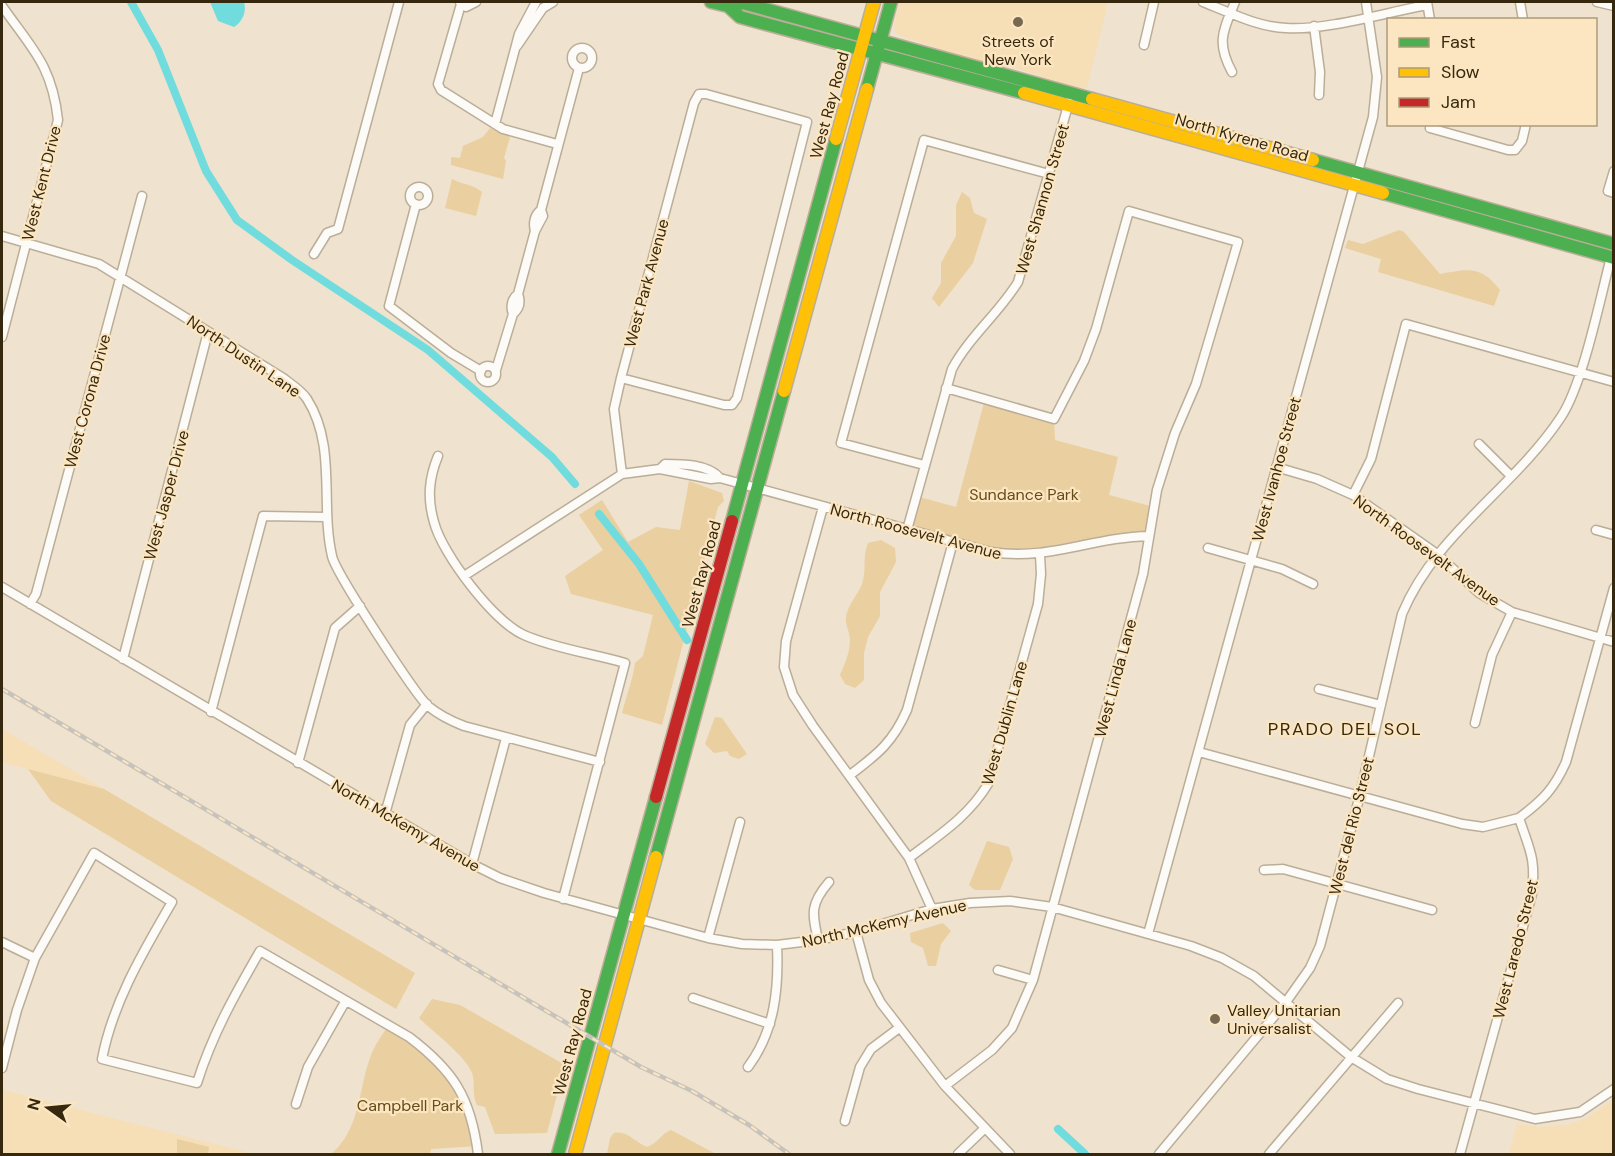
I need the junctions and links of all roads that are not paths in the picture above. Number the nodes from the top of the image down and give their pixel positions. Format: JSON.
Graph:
{"nodes":[{"id":1,"x":399,"y":2,"type":"edge"},
{"id":2,"x":476,"y":2,"type":"edge"},
{"id":3,"x":536,"y":2,"type":"edge"},
{"id":4,"x":553,"y":2,"type":"edge"},
{"id":5,"x":711,"y":2,"type":"edge"},
{"id":6,"x":874,"y":2,"type":"edge"},
{"id":7,"x":891,"y":2,"type":"edge"},
{"id":8,"x":1154,"y":2,"type":"edge"},
{"id":9,"x":1203,"y":2,"type":"edge"},
{"id":10,"x":1235,"y":2,"type":"edge"},
{"id":11,"x":1366,"y":2,"type":"edge"},
{"id":12,"x":1520,"y":2,"type":"edge"},
{"id":13,"x":1598,"y":2,"type":"edge"},
{"id":14,"x":460,"y":3,"type":"edge"},
{"id":15,"x":1427,"y":3,"type":"edge"},
{"id":16,"x":2,"y":6,"type":"edge"},
{"id":17,"x":728,"y":6,"type":"junction"},
{"id":18,"x":1614,"y":6,"type":"edge"},
{"id":19,"x":1230,"y":12,"type":"junction"},
{"id":20,"x":1368,"y":16,"type":"junction"},
{"id":21,"x":1430,"y":18,"type":"edge"},
{"id":22,"x":1523,"y":18,"type":"edge"},
{"id":23,"x":1314,"y":26,"type":"junction"},
{"id":24,"x":865,"y":35,"type":"junction"},
{"id":25,"x":882,"y":40,"type":"junction"},
{"id":26,"x":1144,"y":45,"type":"dead end"},
{"id":27,"x":517,"y":46,"type":"junction"},
{"id":28,"x":862,"y":48,"type":"junction"},
{"id":29,"x":878,"y":53,"type":"junction"},
{"id":30,"x":579,"y":68,"type":"dead end"},
{"id":31,"x":1232,"y":72,"type":"dead end"},
{"id":32,"x":1072,"y":92,"type":"junction"},
{"id":33,"x":1319,"y":95,"type":"dead end"},
{"id":34,"x":1068,"y":105,"type":"junction"},
{"id":35,"x":495,"y":124,"type":"junction"},
{"id":36,"x":1431,"y":126,"type":"edge"},
{"id":37,"x":1526,"y":126,"type":"edge"},
{"id":38,"x":557,"y":144,"type":"junction"},
{"id":39,"x":1614,"y":171,"type":"edge"},
{"id":40,"x":1358,"y":173,"type":"junction"},
{"id":41,"x":1049,"y":174,"type":"junction"},
{"id":42,"x":1355,"y":185,"type":"junction"},
{"id":43,"x":1611,"y":192,"type":"edge"},
{"id":44,"x":142,"y":196,"type":"dead end"},
{"id":45,"x":416,"y":204,"type":"dead end"},
{"id":46,"x":2,"y":236,"type":"edge"},
{"id":47,"x":26,"y":243,"type":"junction"},
{"id":48,"x":1614,"y":244,"type":"edge"},
{"id":49,"x":314,"y":254,"type":"dead end"},
{"id":50,"x":1612,"y":257,"type":"edge"},
{"id":51,"x":121,"y":275,"type":"junction"},
{"id":52,"x":208,"y":332,"type":"junction"},
{"id":53,"x":2,"y":337,"type":"edge"},
{"id":54,"x":496,"y":370,"type":"junction"},
{"id":55,"x":481,"y":371,"type":"junction"},
{"id":56,"x":1579,"y":372,"type":"junction"},
{"id":57,"x":621,"y":378,"type":"junction"},
{"id":58,"x":1614,"y":381,"type":"edge"},
{"id":59,"x":945,"y":388,"type":"junction"},
{"id":60,"x":1479,"y":444,"type":"dead end"},
{"id":61,"x":438,"y":456,"type":"dead end"},
{"id":62,"x":924,"y":465,"type":"junction"},
{"id":63,"x":1276,"y":467,"type":"junction"},
{"id":64,"x":622,"y":474,"type":"junction"},
{"id":65,"x":1510,"y":475,"type":"junction"},
{"id":66,"x":742,"y":484,"type":"junction"},
{"id":67,"x":759,"y":489,"type":"junction"},
{"id":68,"x":1353,"y":495,"type":"junction"},
{"id":69,"x":823,"y":507,"type":"junction"},
{"id":70,"x":326,"y":517,"type":"junction"},
{"id":71,"x":907,"y":530,"type":"junction"},
{"id":72,"x":1596,"y":530,"type":"dead end"},
{"id":73,"x":1614,"y":535,"type":"edge"},
{"id":74,"x":1149,"y":536,"type":"junction"},
{"id":75,"x":952,"y":542,"type":"junction"},
{"id":76,"x":1208,"y":548,"type":"dead end"},
{"id":77,"x":1437,"y":554,"type":"junction"},
{"id":78,"x":1040,"y":555,"type":"junction"},
{"id":79,"x":1251,"y":560,"type":"junction"},
{"id":80,"x":464,"y":576,"type":"junction"},
{"id":81,"x":1313,"y":584,"type":"dead end"},
{"id":82,"x":2,"y":587,"type":"edge"},
{"id":83,"x":1614,"y":588,"type":"edge"},
{"id":84,"x":30,"y":604,"type":"junction"},
{"id":85,"x":360,"y":606,"type":"junction"},
{"id":86,"x":1512,"y":612,"type":"junction"},
{"id":87,"x":1600,"y":638,"type":"junction"},
{"id":88,"x":1614,"y":642,"type":"edge"},
{"id":89,"x":123,"y":659,"type":"junction"},
{"id":90,"x":1319,"y":689,"type":"dead end"},
{"id":91,"x":427,"y":704,"type":"junction"},
{"id":92,"x":1381,"y":705,"type":"junction"},
{"id":93,"x":211,"y":712,"type":"junction"},
{"id":94,"x":1475,"y":723,"type":"dead end"},
{"id":95,"x":506,"y":738,"type":"junction"},
{"id":96,"x":1199,"y":752,"type":"junction"},
{"id":97,"x":600,"y":762,"type":"junction"},
{"id":98,"x":298,"y":763,"type":"junction"},
{"id":99,"x":850,"y":775,"type":"junction"},
{"id":100,"x":1360,"y":795,"type":"junction"},
{"id":101,"x":385,"y":814,"type":"junction"},
{"id":102,"x":1519,"y":818,"type":"junction"},
{"id":103,"x":740,"y":822,"type":"dead end"},
{"id":104,"x":909,"y":858,"type":"junction"},
{"id":105,"x":472,"y":864,"type":"junction"},
{"id":106,"x":1264,"y":870,"type":"dead end"},
{"id":107,"x":829,"y":882,"type":"dead end"},
{"id":108,"x":1336,"y":884,"type":"junction"},
{"id":109,"x":563,"y":899,"type":"junction"},
{"id":110,"x":1052,"y":907,"type":"junction"},
{"id":111,"x":932,"y":909,"type":"junction"},
{"id":112,"x":1432,"y":910,"type":"dead end"},
{"id":113,"x":624,"y":915,"type":"junction"},
{"id":114,"x":640,"y":920,"type":"junction"},
{"id":115,"x":856,"y":932,"type":"junction"},
{"id":116,"x":1148,"y":934,"type":"junction"},
{"id":117,"x":708,"y":938,"type":"junction"},
{"id":118,"x":818,"y":940,"type":"junction"},
{"id":119,"x":2,"y":942,"type":"edge"},
{"id":120,"x":777,"y":945,"type":"junction"},
{"id":121,"x":35,"y":958,"type":"junction"},
{"id":122,"x":998,"y":970,"type":"dead end"},
{"id":123,"x":1033,"y":980,"type":"junction"},
{"id":124,"x":693,"y":998,"type":"dead end"},
{"id":125,"x":345,"y":1002,"type":"junction"},
{"id":126,"x":1286,"y":1002,"type":"junction"},
{"id":127,"x":1398,"y":1003,"type":"dead end"},
{"id":128,"x":770,"y":1024,"type":"junction"},
{"id":129,"x":899,"y":1028,"type":"junction"},
{"id":130,"x":1351,"y":1057,"type":"junction"},
{"id":131,"x":748,"y":1067,"type":"dead end"},
{"id":132,"x":2,"y":1068,"type":"edge"},
{"id":133,"x":945,"y":1086,"type":"junction"},
{"id":134,"x":1614,"y":1089,"type":"edge"},
{"id":135,"x":1473,"y":1103,"type":"junction"},
{"id":136,"x":296,"y":1104,"type":"dead end"},
{"id":137,"x":845,"y":1121,"type":"dead end"},
{"id":138,"x":984,"y":1129,"type":"junction"},
{"id":139,"x":478,"y":1155,"type":"edge"},
{"id":140,"x":558,"y":1155,"type":"edge"},
{"id":141,"x":575,"y":1155,"type":"edge"},
{"id":142,"x":958,"y":1155,"type":"edge"},
{"id":143,"x":1010,"y":1155,"type":"edge"},
{"id":144,"x":1159,"y":1155,"type":"edge"},
{"id":145,"x":1269,"y":1155,"type":"edge"},
{"id":146,"x":1460,"y":1155,"type":"edge"}],
"edges":[{"from":1,"to":49,"type":"street"},
{"from":2,"to":14,"type":"street"},
{"from":3,"to":27,"type":"street"},
{"from":4,"to":27,"type":"street"},
{"from":5,"to":17,"type":"main road"},
{"from":6,"to":24,"type":"main road","name":"West Ray Road"},
{"from":7,"to":25,"type":"main road","name":"West Ray Road"},
{"from":8,"to":26,"type":"street"},
{"from":9,"to":19,"type":"street"},
{"from":10,"to":19,"type":"street"},
{"from":11,"to":20,"type":"street","name":"West Ivanhoe Street"},
{"from":12,"to":22,"type":"street"},
{"from":13,"to":18,"type":"street"},
{"from":14,"to":35,"type":"street"},
{"from":15,"to":20,"type":"street"},
{"from":15,"to":21,"type":"street"},
{"from":16,"to":47,"type":"street","name":"West Kent Drive"},
{"from":17,"to":24,"type":"main road","name":"North Kyrene Road"},
{"from":17,"to":28,"type":"main road","name":"North Kyrene Road"},
{"from":19,"to":23,"type":"street"},
{"from":19,"to":31,"type":"street"},
{"from":20,"to":23,"type":"street"},
{"from":20,"to":40,"type":"street","name":"West Ivanhoe Street"},
{"from":23,"to":33,"type":"street"},
{"from":24,"to":25,"type":"main road","name":"North Kyrene Road"},
{"from":24,"to":28,"type":"main road","name":"West Ray Road"},
{"from":25,"to":29,"type":"main road","name":"West Ray Road"},
{"from":25,"to":32,"type":"main road","name":"North Kyrene Road"},
{"from":27,"to":35,"type":"street"},
{"from":28,"to":29,"type":"main road","name":"North Kyrene Road"},
{"from":28,"to":66,"type":"main road","name":"West Ray Road"},
{"from":29,"to":34,"type":"main road","name":"North Kyrene Road"},
{"from":29,"to":67,"type":"main road","name":"West Ray Road"},
{"from":30,"to":38,"type":"street"},
{"from":32,"to":34,"type":"street","name":"West Shannon Street"},
{"from":32,"to":40,"type":"main road","name":"North Kyrene Road"},
{"from":34,"to":41,"type":"street","name":"West Shannon Street"},
{"from":34,"to":42,"type":"main road","name":"North Kyrene Road"},
{"from":35,"to":38,"type":"street"},
{"from":36,"to":37,"type":"street"},
{"from":38,"to":54,"type":"street"},
{"from":39,"to":43,"type":"street"},
{"from":40,"to":42,"type":"street","name":"West Ivanhoe Street"},
{"from":40,"to":48,"type":"main road","name":"North Kyrene Road"},
{"from":41,"to":59,"type":"street","name":"West Shannon Street"},
{"from":41,"to":62,"type":"street"},
{"from":42,"to":50,"type":"main road","name":"North Kyrene Road"},
{"from":42,"to":63,"type":"street","name":"West Ivanhoe Street"},
{"from":44,"to":51,"type":"street","name":"West Corona Drive"},
{"from":45,"to":55,"type":"street"},
{"from":46,"to":47,"type":"street","name":"North Dustin Lane"},
{"from":47,"to":51,"type":"street","name":"North Dustin Lane"},
{"from":47,"to":53,"type":"street","name":"West Kent Drive"},
{"from":50,"to":56,"type":"street","name":"West del Rio Street"},
{"from":51,"to":52,"type":"street","name":"North Dustin Lane"},
{"from":51,"to":84,"type":"street","name":"West Corona Drive"},
{"from":52,"to":70,"type":"street","name":"North Dustin Lane"},
{"from":52,"to":89,"type":"street","name":"West Jasper Drive"},
{"from":54,"to":55,"type":"street"},
{"from":54,"to":55,"type":"street"},
{"from":56,"to":58,"type":"street"},
{"from":56,"to":65,"type":"street","name":"West del Rio Street"},
{"from":56,"to":68,"type":"street"},
{"from":57,"to":57,"type":"street","name":"West Park Avenue"},
{"from":57,"to":64,"type":"street","name":"West Park Avenue"},
{"from":59,"to":62,"type":"street","name":"West Shannon Street"},
{"from":59,"to":74,"type":"street","name":"West Linda Lane"},
{"from":60,"to":65,"type":"street"},
{"from":61,"to":80,"type":"street"},
{"from":62,"to":71,"type":"street","name":"West Shannon Street"},
{"from":63,"to":68,"type":"street","name":"North Roosevelt Avenue"},
{"from":63,"to":79,"type":"street","name":"West Ivanhoe Street"},
{"from":64,"to":66,"type":"street","name":"North Roosevelt Avenue"},
{"from":64,"to":80,"type":"street","name":"North Roosevelt Avenue"},
{"from":65,"to":77,"type":"street","name":"West del Rio Street"},
{"from":66,"to":67,"type":"street","name":"North Roosevelt Avenue"},
{"from":66,"to":113,"type":"main road","name":"West Ray Road"},
{"from":67,"to":69,"type":"street","name":"North Roosevelt Avenue"},
{"from":67,"to":114,"type":"main road","name":"West Ray Road"},
{"from":68,"to":77,"type":"street","name":"North Roosevelt Avenue"},
{"from":69,"to":71,"type":"street","name":"North Roosevelt Avenue"},
{"from":69,"to":99,"type":"street"},
{"from":70,"to":85,"type":"street","name":"North Dustin Lane"},
{"from":70,"to":93,"type":"street"},
{"from":71,"to":75,"type":"street","name":"North Roosevelt Avenue"},
{"from":72,"to":73,"type":"street"},
{"from":74,"to":78,"type":"street","name":"North Roosevelt Avenue"},
{"from":74,"to":110,"type":"street","name":"West Linda Lane"},
{"from":75,"to":78,"type":"street","name":"North Roosevelt Avenue"},
{"from":75,"to":99,"type":"street"},
{"from":76,"to":79,"type":"street"},
{"from":77,"to":86,"type":"street","name":"North Roosevelt Avenue"},
{"from":77,"to":92,"type":"street","name":"West del Rio Street"},
{"from":78,"to":104,"type":"street","name":"West Dublin Lane"},
{"from":79,"to":81,"type":"street"},
{"from":79,"to":96,"type":"street","name":"West Ivanhoe Street"},
{"from":80,"to":97,"type":"street"},
{"from":82,"to":84,"type":"street","name":"North McKemy Avenue"},
{"from":83,"to":87,"type":"street"},
{"from":84,"to":89,"type":"street","name":"North McKemy Avenue"},
{"from":85,"to":91,"type":"street","name":"North Dustin Lane"},
{"from":85,"to":98,"type":"street"},
{"from":86,"to":87,"type":"street","name":"North Roosevelt Avenue"},
{"from":86,"to":94,"type":"street"},
{"from":87,"to":88,"type":"street","name":"North Roosevelt Avenue"},
{"from":87,"to":102,"type":"street"},
{"from":89,"to":93,"type":"street","name":"North McKemy Avenue"},
{"from":90,"to":92,"type":"street"},
{"from":91,"to":95,"type":"street","name":"North Dustin Lane"},
{"from":91,"to":101,"type":"street"},
{"from":92,"to":100,"type":"street","name":"West del Rio Street"},
{"from":93,"to":98,"type":"street","name":"North McKemy Avenue"},
{"from":95,"to":97,"type":"street","name":"North Dustin Lane"},
{"from":95,"to":105,"type":"street"},
{"from":96,"to":100,"type":"street"},
{"from":96,"to":116,"type":"street","name":"West Ivanhoe Street"},
{"from":97,"to":109,"type":"street"},
{"from":98,"to":101,"type":"street","name":"North McKemy Avenue"},
{"from":99,"to":104,"type":"street"},
{"from":100,"to":102,"type":"street"},
{"from":100,"to":108,"type":"street","name":"West del Rio Street"},
{"from":101,"to":105,"type":"street","name":"North McKemy Avenue"},
{"from":102,"to":135,"type":"street","name":"West Laredo Street"},
{"from":103,"to":117,"type":"street"},
{"from":104,"to":111,"type":"street"},
{"from":105,"to":109,"type":"street","name":"North McKemy Avenue"},
{"from":106,"to":108,"type":"street"},
{"from":107,"to":118,"type":"street"},
{"from":108,"to":112,"type":"street"},
{"from":108,"to":126,"type":"street","name":"West del Rio Street"},
{"from":109,"to":113,"type":"street","name":"North McKemy Avenue"},
{"from":110,"to":111,"type":"street","name":"North McKemy Avenue"},
{"from":110,"to":116,"type":"street","name":"North McKemy Avenue"},
{"from":110,"to":123,"type":"street","name":"West Linda Lane"},
{"from":111,"to":115,"type":"street","name":"North McKemy Avenue"},
{"from":113,"to":114,"type":"street","name":"North McKemy Avenue"},
{"from":113,"to":140,"type":"main road","name":"West Ray Road"},
{"from":114,"to":117,"type":"street","name":"North McKemy Avenue"},
{"from":114,"to":141,"type":"main road","name":"West Ray Road"},
{"from":115,"to":118,"type":"street","name":"North McKemy Avenue"},
{"from":115,"to":129,"type":"street"},
{"from":116,"to":126,"type":"street","name":"North McKemy Avenue"},
{"from":117,"to":120,"type":"street","name":"North McKemy Avenue"},
{"from":118,"to":120,"type":"street","name":"North McKemy Avenue"},
{"from":119,"to":121,"type":"street"},
{"from":120,"to":128,"type":"street"},
{"from":121,"to":125,"type":"street"},
{"from":121,"to":132,"type":"street"},
{"from":122,"to":123,"type":"street"},
{"from":123,"to":133,"type":"street","name":"West Linda Lane"},
{"from":124,"to":128,"type":"street"},
{"from":125,"to":136,"type":"street"},
{"from":125,"to":139,"type":"street"},
{"from":126,"to":130,"type":"street","name":"North McKemy Avenue"},
{"from":126,"to":144,"type":"street","name":"West del Rio Street"},
{"from":127,"to":130,"type":"street"},
{"from":128,"to":131,"type":"street"},
{"from":129,"to":133,"type":"street"},
{"from":129,"to":137,"type":"street"},
{"from":130,"to":135,"type":"street","name":"North McKemy Avenue"},
{"from":130,"to":145,"type":"street"},
{"from":133,"to":138,"type":"street"},
{"from":134,"to":135,"type":"street","name":"North McKemy Avenue"},
{"from":135,"to":146,"type":"street","name":"West Laredo Street"},
{"from":138,"to":142,"type":"street"},
{"from":138,"to":143,"type":"street"}]}
